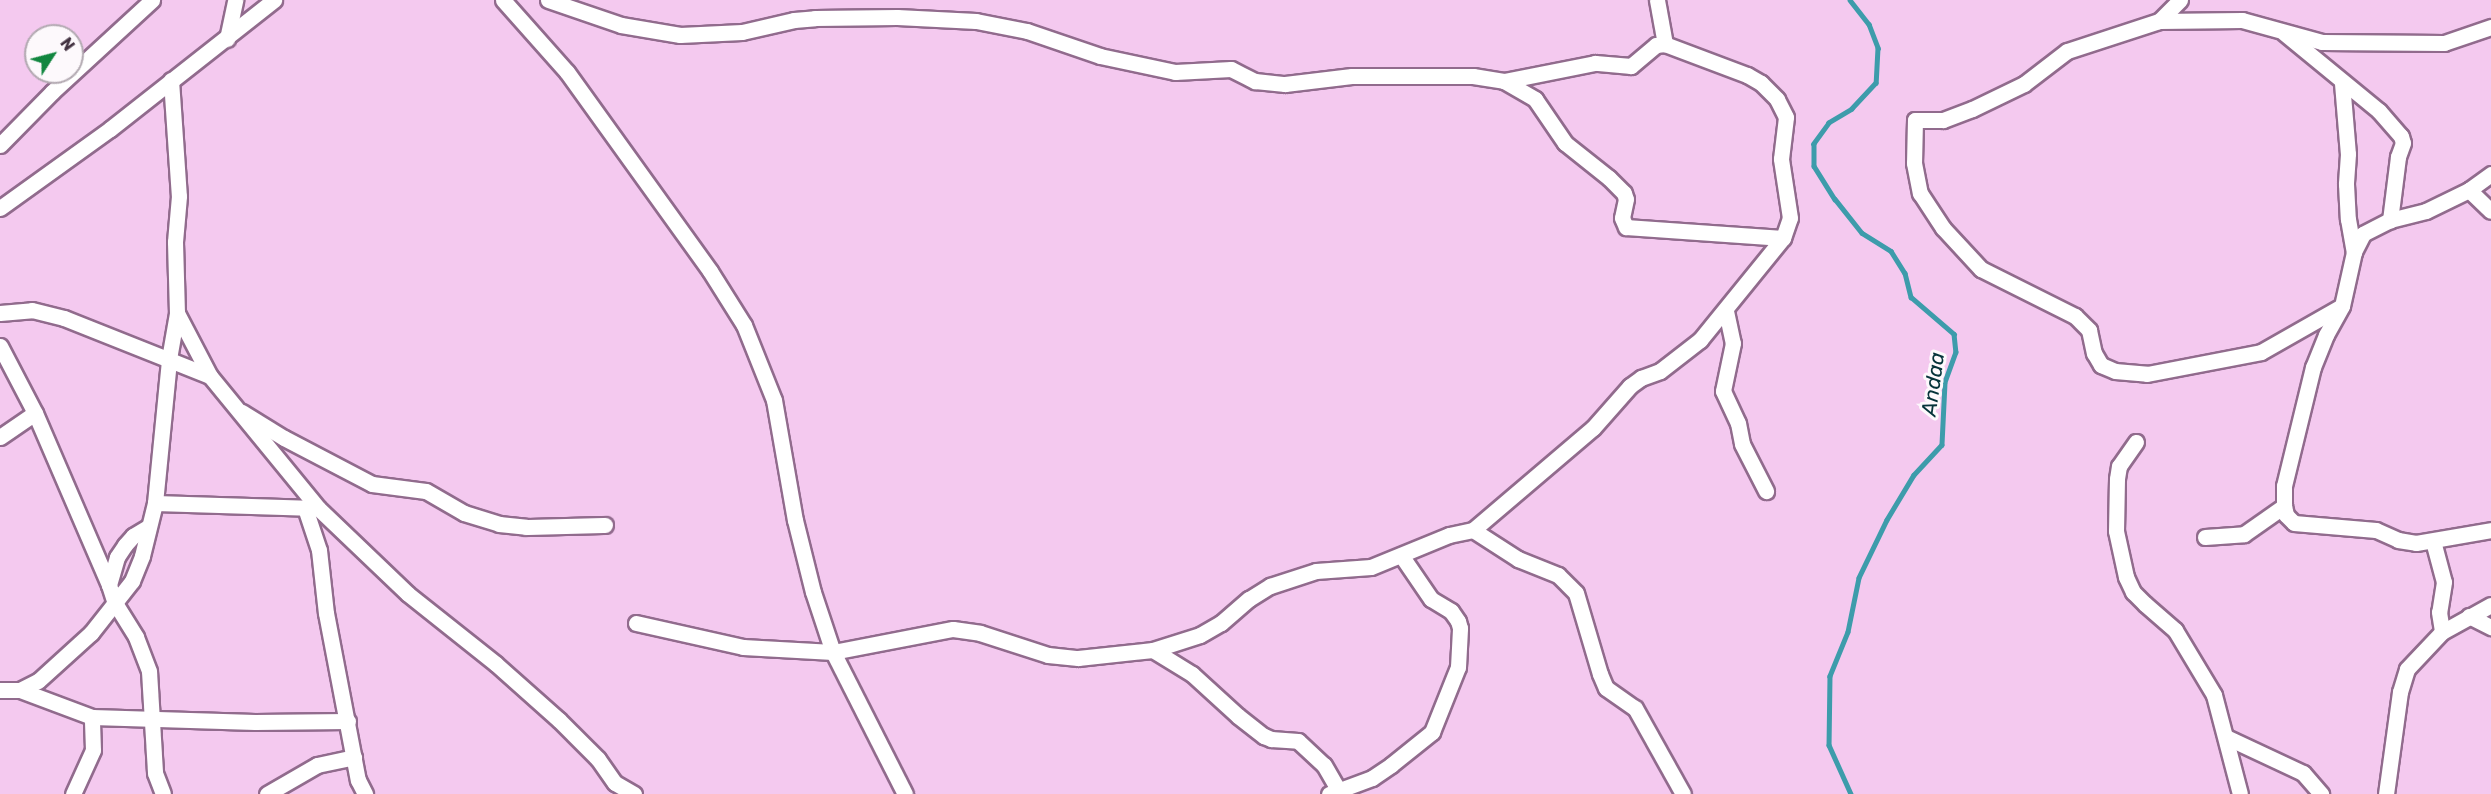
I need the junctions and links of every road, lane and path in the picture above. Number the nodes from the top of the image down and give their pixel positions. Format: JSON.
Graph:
{"nodes":[{"id":1,"x":152,"y":0,"type":"edge"},
{"id":2,"x":236,"y":0,"type":"edge"},
{"id":3,"x":274,"y":0,"type":"edge"},
{"id":4,"x":503,"y":0,"type":"edge"},
{"id":5,"x":548,"y":0,"type":"edge"},
{"id":6,"x":1657,"y":0,"type":"edge"},
{"id":7,"x":2180,"y":0,"type":"edge"},
{"id":8,"x":2159,"y":21,"type":"junction"},
{"id":9,"x":2491,"y":27,"type":"edge"},
{"id":10,"x":2282,"y":31,"type":"junction"},
{"id":11,"x":227,"y":39,"type":"junction"},
{"id":12,"x":1665,"y":44,"type":"junction"},
{"id":13,"x":171,"y":80,"type":"junction"},
{"id":14,"x":1504,"y":81,"type":"junction"},
{"id":15,"x":2342,"y":83,"type":"junction"},
{"id":16,"x":0,"y":145,"type":"edge"},
{"id":17,"x":2491,"y":174,"type":"edge"},
{"id":18,"x":2469,"y":190,"type":"junction"},
{"id":19,"x":0,"y":208,"type":"edge"},
{"id":20,"x":2491,"y":211,"type":"edge"},
{"id":21,"x":2390,"y":220,"type":"junction"},
{"id":22,"x":1783,"y":238,"type":"junction"},
{"id":23,"x":2354,"y":252,"type":"junction"},
{"id":24,"x":2342,"y":306,"type":"junction"},
{"id":25,"x":1726,"y":311,"type":"junction"},
{"id":26,"x":0,"y":313,"type":"edge"},
{"id":27,"x":177,"y":313,"type":"junction"},
{"id":28,"x":1,"y":349,"type":"edge"},
{"id":29,"x":169,"y":358,"type":"junction"},
{"id":30,"x":210,"y":376,"type":"junction"},
{"id":31,"x":231,"y":405,"type":"junction"},
{"id":32,"x":36,"y":413,"type":"junction"},
{"id":33,"x":0,"y":437,"type":"edge"},
{"id":34,"x":2136,"y":442,"type":"dead end"},
{"id":35,"x":1766,"y":491,"type":"dead end"},
{"id":36,"x":155,"y":503,"type":"junction"},
{"id":37,"x":2284,"y":506,"type":"junction"},
{"id":38,"x":312,"y":508,"type":"junction"},
{"id":39,"x":605,"y":525,"type":"dead end"},
{"id":40,"x":148,"y":527,"type":"junction"},
{"id":41,"x":1473,"y":530,"type":"junction"},
{"id":42,"x":2491,"y":530,"type":"edge"},
{"id":43,"x":2205,"y":537,"type":"dead end"},
{"id":44,"x":2433,"y":541,"type":"junction"},
{"id":45,"x":1401,"y":555,"type":"junction"},
{"id":46,"x":110,"y":585,"type":"junction"},
{"id":47,"x":115,"y":603,"type":"junction"},
{"id":48,"x":2491,"y":605,"type":"edge"},
{"id":49,"x":2469,"y":615,"type":"junction"},
{"id":50,"x":636,"y":623,"type":"dead end"},
{"id":51,"x":2491,"y":627,"type":"edge"},
{"id":52,"x":2442,"y":632,"type":"junction"},
{"id":53,"x":1154,"y":650,"type":"junction"},
{"id":54,"x":833,"y":652,"type":"junction"},
{"id":55,"x":0,"y":690,"type":"edge"},
{"id":56,"x":20,"y":690,"type":"junction"},
{"id":57,"x":93,"y":717,"type":"junction"},
{"id":58,"x":153,"y":720,"type":"junction"},
{"id":59,"x":348,"y":721,"type":"junction"},
{"id":60,"x":2226,"y":737,"type":"junction"},
{"id":61,"x":354,"y":757,"type":"junction"},
{"id":62,"x":612,"y":788,"type":"edge"},
{"id":63,"x":358,"y":789,"type":"edge"},
{"id":64,"x":1335,"y":792,"type":"edge"},
{"id":65,"x":73,"y":794,"type":"edge"},
{"id":66,"x":163,"y":794,"type":"edge"},
{"id":67,"x":267,"y":794,"type":"edge"},
{"id":68,"x":634,"y":794,"type":"edge"},
{"id":69,"x":905,"y":794,"type":"edge"},
{"id":70,"x":1683,"y":794,"type":"edge"},
{"id":71,"x":2240,"y":794,"type":"edge"},
{"id":72,"x":2321,"y":794,"type":"edge"},
{"id":73,"x":2386,"y":794,"type":"edge"}],
"edges":[{"from":1,"to":16,"type":"street"},
{"from":2,"to":11,"type":"street"},
{"from":3,"to":11,"type":"street"},
{"from":4,"to":54,"type":"street"},
{"from":5,"to":14,"type":"street"},
{"from":6,"to":12,"type":"street"},
{"from":7,"to":8,"type":"street"},
{"from":8,"to":10,"type":"street"},
{"from":8,"to":24,"type":"street"},
{"from":9,"to":10,"type":"street"},
{"from":10,"to":15,"type":"street"},
{"from":11,"to":13,"type":"street"},
{"from":12,"to":14,"type":"street"},
{"from":12,"to":22,"type":"street"},
{"from":13,"to":19,"type":"street"},
{"from":13,"to":27,"type":"street"},
{"from":14,"to":22,"type":"street"},
{"from":15,"to":21,"type":"street"},
{"from":15,"to":23,"type":"street"},
{"from":17,"to":18,"type":"street"},
{"from":18,"to":20,"type":"street"},
{"from":18,"to":21,"type":"street"},
{"from":21,"to":23,"type":"street"},
{"from":22,"to":25,"type":"street"},
{"from":23,"to":24,"type":"street"},
{"from":24,"to":37,"type":"street"},
{"from":25,"to":35,"type":"street"},
{"from":25,"to":41,"type":"street"},
{"from":26,"to":29,"type":"street"},
{"from":27,"to":29,"type":"street"},
{"from":27,"to":30,"type":"street"},
{"from":28,"to":32,"type":"street"},
{"from":29,"to":30,"type":"street"},
{"from":29,"to":36,"type":"street"},
{"from":30,"to":31,"type":"street"},
{"from":31,"to":38,"type":"street"},
{"from":31,"to":39,"type":"street"},
{"from":32,"to":33,"type":"street"},
{"from":32,"to":46,"type":"street"},
{"from":34,"to":60,"type":"street"},
{"from":36,"to":38,"type":"street"},
{"from":36,"to":40,"type":"street"},
{"from":37,"to":43,"type":"street"},
{"from":37,"to":44,"type":"street"},
{"from":38,"to":59,"type":"street"},
{"from":38,"to":62,"type":"street"},
{"from":40,"to":46,"type":"street"},
{"from":40,"to":47,"type":"street"},
{"from":41,"to":45,"type":"street"},
{"from":41,"to":70,"type":"street"},
{"from":42,"to":44,"type":"street"},
{"from":44,"to":52,"type":"street"},
{"from":45,"to":53,"type":"street"},
{"from":45,"to":64,"type":"street"},
{"from":46,"to":47,"type":"street"},
{"from":47,"to":56,"type":"street"},
{"from":47,"to":58,"type":"street"},
{"from":48,"to":49,"type":"street"},
{"from":49,"to":51,"type":"street"},
{"from":49,"to":52,"type":"street"},
{"from":50,"to":54,"type":"street"},
{"from":52,"to":73,"type":"street"},
{"from":53,"to":54,"type":"street"},
{"from":53,"to":64,"type":"street"},
{"from":54,"to":69,"type":"street"},
{"from":55,"to":56,"type":"street"},
{"from":56,"to":57,"type":"street"},
{"from":57,"to":58,"type":"street"},
{"from":57,"to":65,"type":"street"},
{"from":58,"to":59,"type":"street"},
{"from":58,"to":66,"type":"street"},
{"from":59,"to":61,"type":"street"},
{"from":60,"to":71,"type":"street"},
{"from":60,"to":72,"type":"street"},
{"from":61,"to":63,"type":"street"},
{"from":61,"to":67,"type":"street"},
{"from":62,"to":68,"type":"street"}]}
